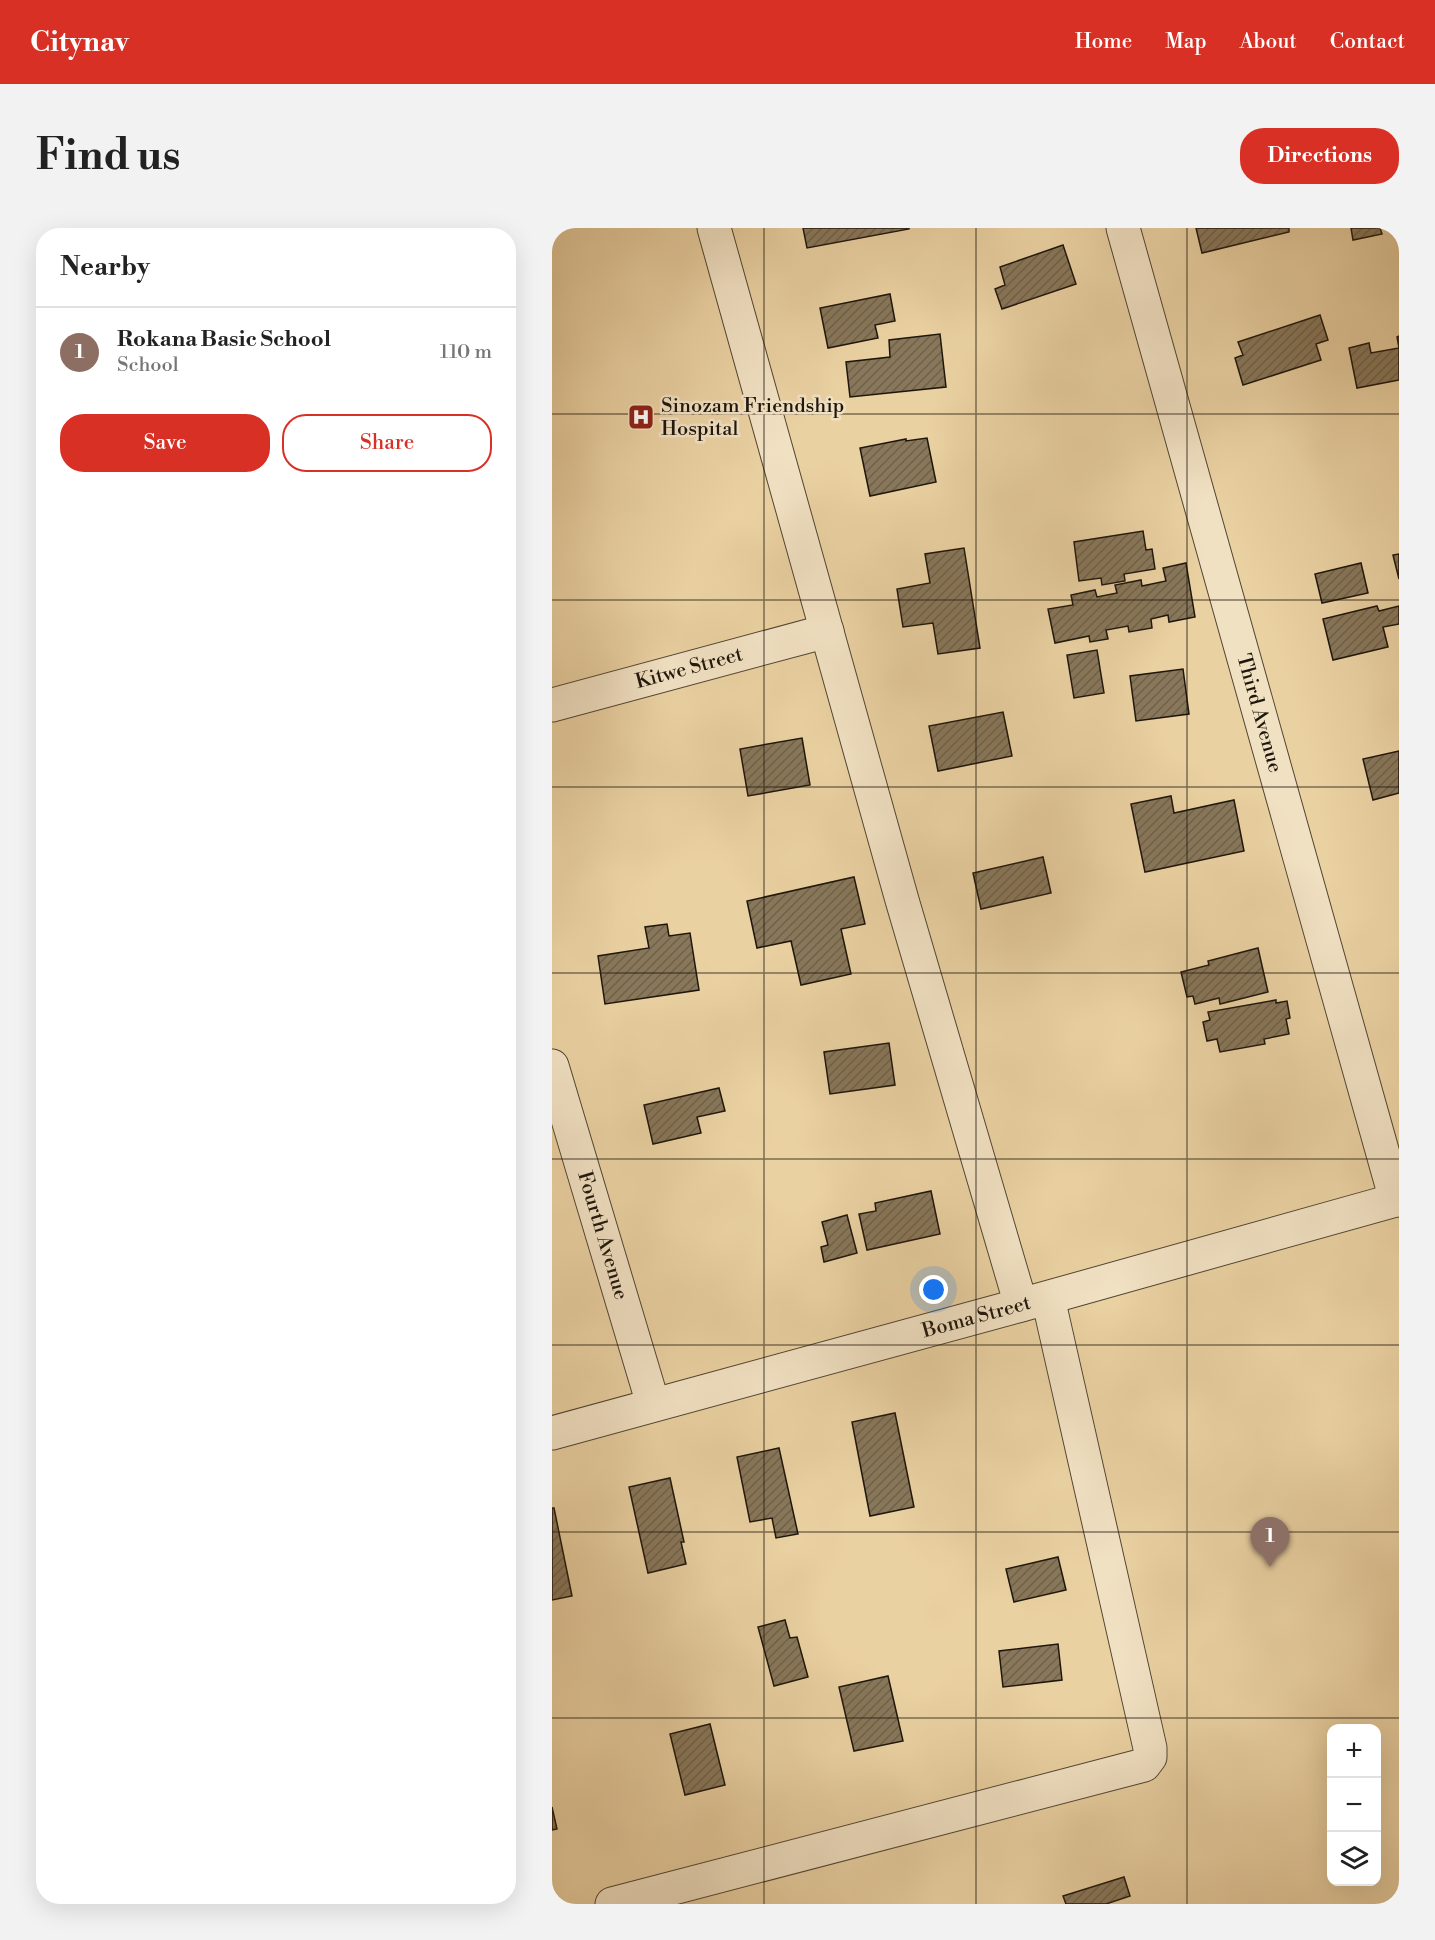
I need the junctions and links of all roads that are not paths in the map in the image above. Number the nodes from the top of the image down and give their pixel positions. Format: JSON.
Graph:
{"nodes":[{"id":1,"x":714,"y":228,"type":"edge"},
{"id":2,"x":1123,"y":228,"type":"edge"},
{"id":3,"x":827,"y":631,"type":"junction"},
{"id":4,"x":552,"y":705,"type":"edge"},
{"id":5,"x":552,"y":1066,"type":"edge"},
{"id":6,"x":1397,"y":1199,"type":"edge"},
{"id":7,"x":1035,"y":1302,"type":"junction"},
{"id":8,"x":652,"y":1404,"type":"junction"},
{"id":9,"x":552,"y":1433,"type":"edge"},
{"id":10,"x":612,"y":1904,"type":"edge"}],
"edges":[{"from":1,"to":3,"type":"street"},
{"from":2,"to":6,"type":"street","name":"Third Avenue"},
{"from":3,"to":4,"type":"street","name":"Kitwe Street"},
{"from":3,"to":7,"type":"street"},
{"from":5,"to":8,"type":"street","name":"Fourth Avenue"},
{"from":6,"to":7,"type":"street","name":"Boma Street"},
{"from":7,"to":8,"type":"street","name":"Boma Street"},
{"from":7,"to":10,"type":"street"},
{"from":8,"to":9,"type":"street","name":"Boma Street"}]}
